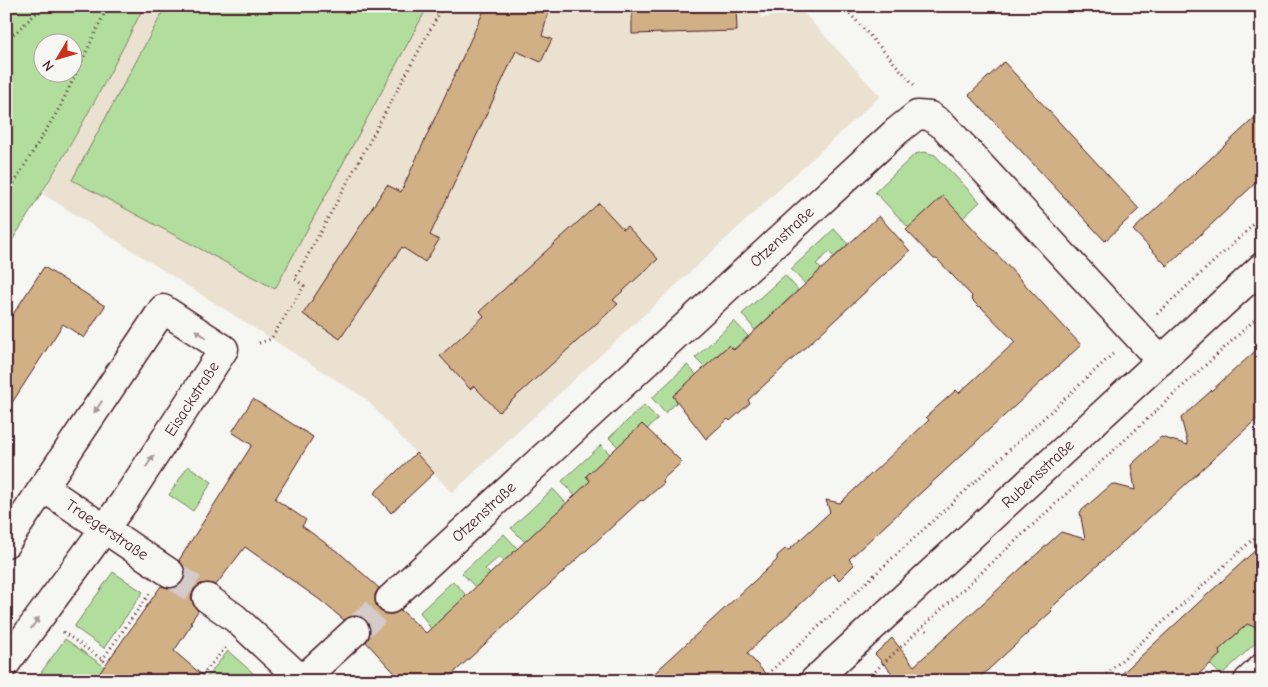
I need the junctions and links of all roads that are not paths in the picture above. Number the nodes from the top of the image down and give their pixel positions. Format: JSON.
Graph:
{"nodes":[{"id":1,"x":1262,"y":267,"type":"edge"},
{"id":2,"x":1161,"y":361,"type":"junction"},
{"id":3,"x":44,"y":488,"type":"junction"},
{"id":4,"x":104,"y":528,"type":"junction"},
{"id":5,"x":6,"y":543,"type":"edge"},
{"id":6,"x":162,"y":580,"type":"tunnel mouth"},
{"id":7,"x":207,"y":598,"type":"tunnel mouth"},
{"id":8,"x":390,"y":599,"type":"tunnel mouth"},
{"id":9,"x":355,"y":631,"type":"tunnel mouth"},
{"id":10,"x":6,"y":663,"type":"edge"},
{"id":11,"x":1262,"y":668,"type":"edge"},
{"id":12,"x":302,"y":680,"type":"edge"},
{"id":13,"x":814,"y":681,"type":"edge"},
{"id":14,"x":1248,"y":681,"type":"edge"}],
"edges":[{"from":1,"to":2,"type":"street","name":"Rubensstraße"},
{"from":2,"to":8,"type":"street","name":"Otzenstraße"},
{"from":2,"to":13,"type":"street","name":"Rubensstraße"},
{"from":3,"to":4,"type":"street","name":"Traegerstraße"},
{"from":4,"to":3,"type":"street","name":"Eisackstraße","one_way":true},
{"from":3,"to":5,"type":"street","name":"Eisackstraße"},
{"from":4,"to":6,"type":"street","name":"Traegerstraße"},
{"from":10,"to":4,"type":"street","name":"Eisackstraße","one_way":true},
{"from":7,"to":12,"type":"street"},
{"from":9,"to":12,"type":"street"},
{"from":11,"to":14,"type":"street"}]}
